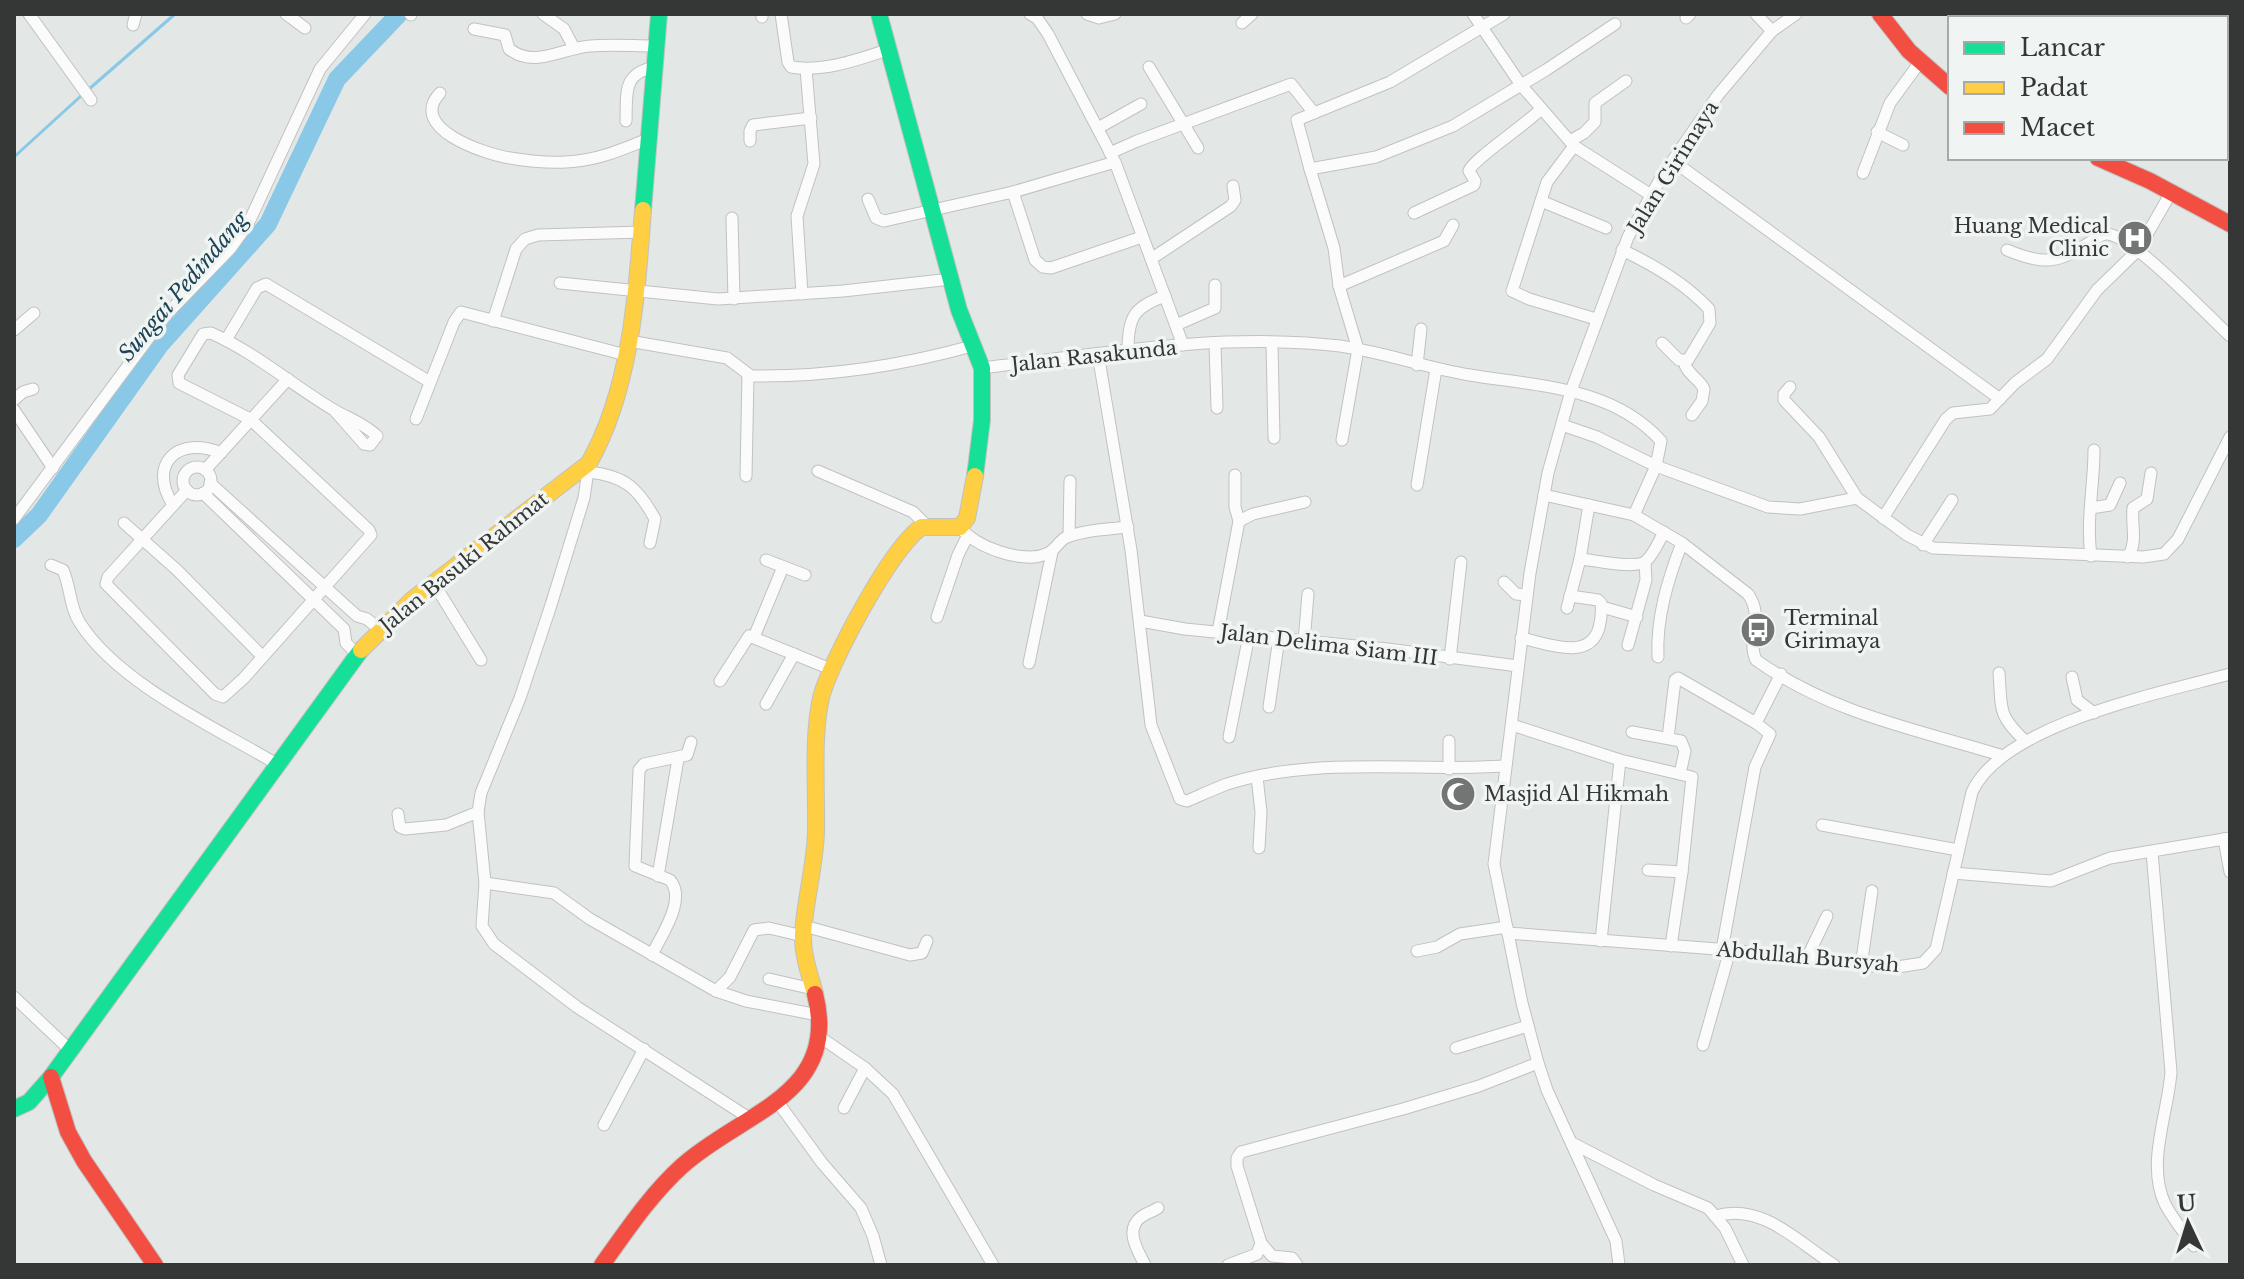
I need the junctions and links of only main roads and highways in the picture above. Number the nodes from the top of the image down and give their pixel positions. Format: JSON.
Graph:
{"nodes":[{"id":1,"x":659,"y":14,"type":"edge"},
{"id":2,"x":879,"y":14,"type":"edge"},
{"id":3,"x":1880,"y":14,"type":"edge"},
{"id":4,"x":1893,"y":14,"type":"edge"},
{"id":5,"x":1948,"y":70,"type":"edge"},
{"id":6,"x":1948,"y":85,"type":"edge"},
{"id":7,"x":2103,"y":160,"type":"edge"},
{"id":8,"x":2125,"y":160,"type":"edge"},
{"id":9,"x":2174,"y":189,"type":"junction"},
{"id":10,"x":2230,"y":214,"type":"edge"},
{"id":11,"x":2230,"y":224,"type":"edge"},
{"id":12,"x":51,"y":1077,"type":"junction"},
{"id":13,"x":14,"y":1109,"type":"edge"},
{"id":14,"x":155,"y":1265,"type":"edge"},
{"id":15,"x":602,"y":1265,"type":"edge"}],
"edges":[{"from":1,"to":12,"type":"main road","name":"Jalan Basuki Rahmat"},
{"from":2,"to":15,"type":"main road","name":"Jalan Rasakunda"},
{"from":3,"to":6,"type":"main road"},
{"from":4,"to":5,"type":"main road"},
{"from":7,"to":9,"type":"main road"},
{"from":8,"to":9,"type":"main road"},
{"from":9,"to":10,"type":"main road"},
{"from":9,"to":11,"type":"main road"},
{"from":12,"to":13,"type":"main road","name":"Jalan Basuki Rahmat"},
{"from":12,"to":14,"type":"main road"}]}
